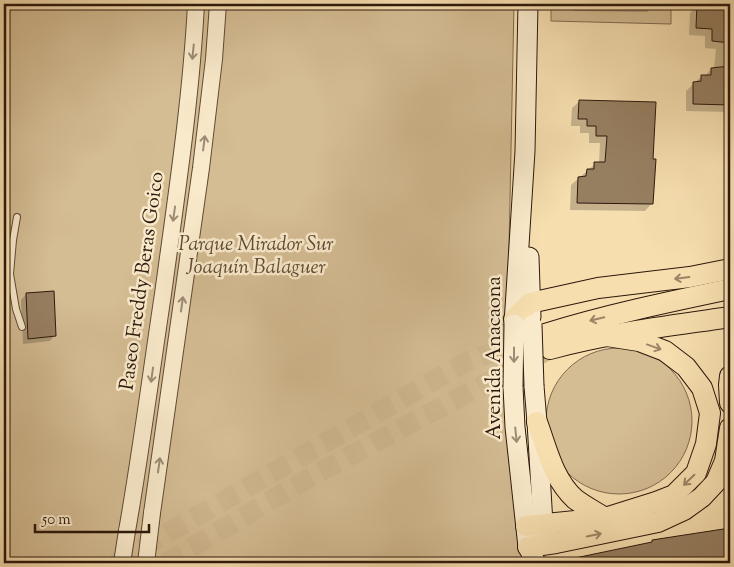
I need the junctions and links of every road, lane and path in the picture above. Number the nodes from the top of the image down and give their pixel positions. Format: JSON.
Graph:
{"nodes":[{"id":1,"x":196,"y":4,"type":"edge"},
{"id":2,"x":218,"y":4,"type":"edge"},
{"id":3,"x":528,"y":4,"type":"edge"},
{"id":4,"x":525,"y":151,"type":"junction"},
{"id":5,"x":17,"y":217,"type":"dead end"},
{"id":6,"x":730,"y":269,"type":"edge"},
{"id":7,"x":7,"y":274,"type":"edge"},
{"id":8,"x":730,"y":289,"type":"edge"},
{"id":9,"x":530,"y":303,"type":"junction"},
{"id":10,"x":730,"y":317,"type":"edge"},
{"id":11,"x":22,"y":327,"type":"dead end"},
{"id":12,"x":531,"y":330,"type":"junction"},
{"id":13,"x":607,"y":336,"type":"junction"},
{"id":14,"x":730,"y":376,"type":"edge"},
{"id":15,"x":730,"y":403,"type":"edge"},
{"id":16,"x":538,"y":422,"type":"junction"},
{"id":17,"x":730,"y":428,"type":"edge"},
{"id":18,"x":605,"y":518,"type":"junction"},
{"id":19,"x":535,"y":525,"type":"junction"},
{"id":20,"x":538,"y":554,"type":"edge"},
{"id":21,"x":122,"y":563,"type":"edge"},
{"id":22,"x":146,"y":563,"type":"edge"}],
"edges":[{"from":1,"to":21,"type":"street","name":"Paseo Freddy Beras Goico","one_way":true,"bridge":true},
{"from":22,"to":2,"type":"street","name":"Paseo Freddy Beras Goico","one_way":true,"bridge":true},
{"from":3,"to":4,"type":"main road","name":"Avenida Anacaona"},
{"from":4,"to":9,"type":"main road","name":"Avenida Anacaona"},
{"from":4,"to":12,"type":"main road","name":"Avenida Anacaona"},
{"from":5,"to":7,"type":"lane"},
{"from":6,"to":9,"type":"main road","one_way":true},
{"from":7,"to":11,"type":"lane"},
{"from":8,"to":12,"type":"main road","one_way":true},
{"from":9,"to":12,"type":"main road"},
{"from":10,"to":13,"type":"main road"},
{"from":12,"to":13,"type":"main road"},
{"from":12,"to":16,"type":"main road","name":"Avenida Anacaona","bridge":true},
{"from":12,"to":19,"type":"main road","name":"Avenida Anacaona","one_way":true,"bridge":true},
{"from":13,"to":18,"type":"main road","one_way":true},
{"from":14,"to":15,"type":"main road"},
{"from":16,"to":18,"type":"main road"},
{"from":16,"to":19,"type":"main road","name":"Avenida Anacaona"},
{"from":20,"to":17,"type":"main road","one_way":true},
{"from":18,"to":19,"type":"main road"},
{"from":19,"to":20,"type":"main road","name":"Avenida Anacaona"}]}
